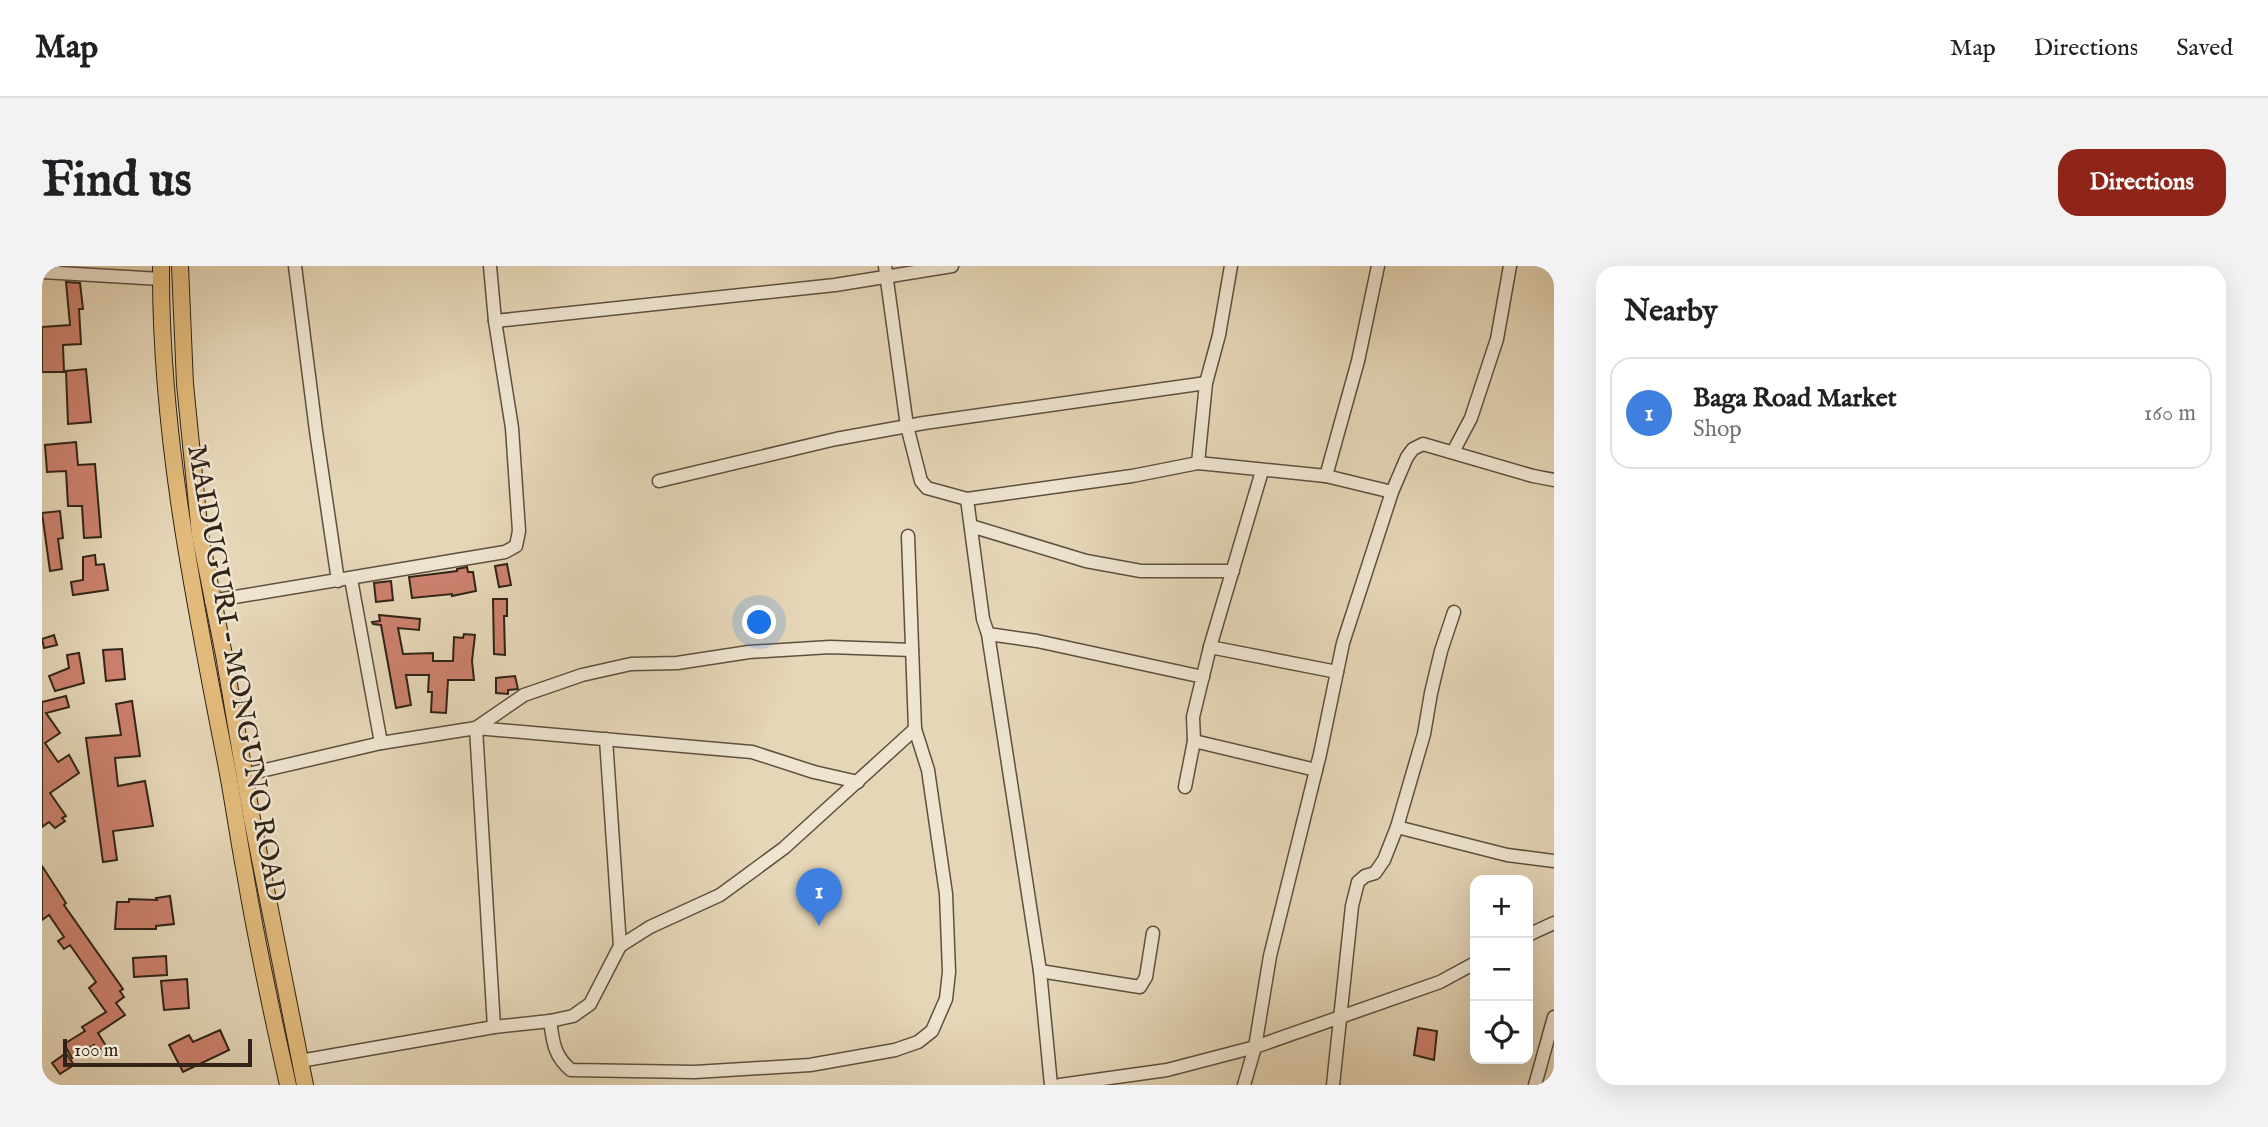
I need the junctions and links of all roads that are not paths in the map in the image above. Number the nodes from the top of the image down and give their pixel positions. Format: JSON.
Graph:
{"nodes":[{"id":1,"x":180,"y":266,"type":"edge"},
{"id":2,"x":295,"y":266,"type":"edge"},
{"id":3,"x":490,"y":266,"type":"edge"},
{"id":4,"x":952,"y":266,"type":"edge"},
{"id":5,"x":1231,"y":266,"type":"edge"},
{"id":6,"x":1378,"y":266,"type":"edge"},
{"id":7,"x":1510,"y":266,"type":"edge"},
{"id":8,"x":886,"y":271,"type":"edge"},
{"id":9,"x":42,"y":272,"type":"edge"},
{"id":10,"x":161,"y":272,"type":"edge"},
{"id":11,"x":495,"y":321,"type":"junction"},
{"id":12,"x":1206,"y":383,"type":"junction"},
{"id":13,"x":907,"y":426,"type":"junction"},
{"id":14,"x":1453,"y":452,"type":"junction"},
{"id":15,"x":1198,"y":463,"type":"junction"},
{"id":16,"x":1262,"y":471,"type":"junction"},
{"id":17,"x":1326,"y":476,"type":"junction"},
{"id":18,"x":1554,"y":480,"type":"edge"},
{"id":19,"x":659,"y":481,"type":"dead end"},
{"id":20,"x":1392,"y":492,"type":"junction"},
{"id":21,"x":967,"y":499,"type":"junction"},
{"id":22,"x":971,"y":526,"type":"junction"},
{"id":23,"x":908,"y":536,"type":"dead end"},
{"id":24,"x":1233,"y":572,"type":"junction"},
{"id":25,"x":344,"y":580,"type":"junction"},
{"id":26,"x":211,"y":601,"type":"junction"},
{"id":27,"x":1454,"y":612,"type":"dead end"},
{"id":28,"x":988,"y":634,"type":"junction"},
{"id":29,"x":1210,"y":647,"type":"junction"},
{"id":30,"x":912,"y":650,"type":"junction"},
{"id":31,"x":1337,"y":673,"type":"junction"},
{"id":32,"x":1203,"y":677,"type":"junction"},
{"id":33,"x":476,"y":728,"type":"junction"},
{"id":34,"x":915,"y":729,"type":"junction"},
{"id":35,"x":606,"y":739,"type":"junction"},
{"id":36,"x":1194,"y":741,"type":"junction"},
{"id":37,"x":381,"y":743,"type":"junction"},
{"id":38,"x":1316,"y":770,"type":"junction"},
{"id":39,"x":244,"y":775,"type":"junction"},
{"id":40,"x":858,"y":782,"type":"junction"},
{"id":41,"x":1185,"y":787,"type":"dead end"},
{"id":42,"x":1397,"y":827,"type":"junction"},
{"id":43,"x":1554,"y":862,"type":"edge"},
{"id":44,"x":1554,"y":923,"type":"edge"},
{"id":45,"x":1153,"y":933,"type":"dead end"},
{"id":46,"x":1533,"y":933,"type":"edge"},
{"id":47,"x":620,"y":946,"type":"junction"},
{"id":48,"x":1470,"y":966,"type":"edge"},
{"id":49,"x":1040,"y":971,"type":"junction"},
{"id":50,"x":1554,"y":1017,"type":"edge"},
{"id":51,"x":1341,"y":1018,"type":"junction"},
{"id":52,"x":550,"y":1021,"type":"junction"},
{"id":53,"x":494,"y":1027,"type":"junction"},
{"id":54,"x":1255,"y":1048,"type":"junction"},
{"id":55,"x":300,"y":1061,"type":"junction"},
{"id":56,"x":288,"y":1085,"type":"edge"},
{"id":57,"x":305,"y":1085,"type":"edge"},
{"id":58,"x":1051,"y":1085,"type":"edge"},
{"id":59,"x":1060,"y":1085,"type":"edge"},
{"id":60,"x":1244,"y":1085,"type":"edge"},
{"id":61,"x":1333,"y":1085,"type":"edge"},
{"id":62,"x":1535,"y":1085,"type":"edge"}],
"edges":[{"from":1,"to":26,"type":"main road","name":"MAIDUGURI - MONGUNO ROAD"},
{"from":2,"to":25,"type":"street"},
{"from":3,"to":11,"type":"street"},
{"from":4,"to":8,"type":"street"},
{"from":5,"to":12,"type":"street"},
{"from":6,"to":17,"type":"street"},
{"from":7,"to":14,"type":"street"},
{"from":8,"to":11,"type":"street"},
{"from":8,"to":13,"type":"street"},
{"from":9,"to":10,"type":"street"},
{"from":10,"to":56,"type":"main road","name":"MAIDUGURI - MONGUNO ROAD"},
{"from":11,"to":25,"type":"street"},
{"from":12,"to":13,"type":"street"},
{"from":12,"to":15,"type":"street"},
{"from":13,"to":19,"type":"street"},
{"from":13,"to":21,"type":"street"},
{"from":14,"to":18,"type":"street"},
{"from":14,"to":20,"type":"street"},
{"from":15,"to":16,"type":"street"},
{"from":15,"to":21,"type":"street"},
{"from":16,"to":17,"type":"street"},
{"from":16,"to":24,"type":"street"},
{"from":17,"to":20,"type":"street"},
{"from":20,"to":31,"type":"street"},
{"from":21,"to":22,"type":"street"},
{"from":22,"to":24,"type":"street"},
{"from":22,"to":28,"type":"street"},
{"from":23,"to":30,"type":"street"},
{"from":24,"to":29,"type":"street"},
{"from":25,"to":26,"type":"street"},
{"from":25,"to":37,"type":"street"},
{"from":26,"to":39,"type":"main road","name":"MAIDUGURI - MONGUNO ROAD"},
{"from":27,"to":42,"type":"street"},
{"from":28,"to":32,"type":"street"},
{"from":28,"to":49,"type":"street"},
{"from":29,"to":31,"type":"street"},
{"from":29,"to":32,"type":"street"},
{"from":30,"to":33,"type":"street"},
{"from":30,"to":34,"type":"street"},
{"from":31,"to":38,"type":"street"},
{"from":32,"to":36,"type":"street"},
{"from":33,"to":35,"type":"street"},
{"from":33,"to":37,"type":"street"},
{"from":33,"to":53,"type":"street"},
{"from":34,"to":40,"type":"street"},
{"from":34,"to":52,"type":"street"},
{"from":35,"to":40,"type":"street"},
{"from":35,"to":47,"type":"street"},
{"from":36,"to":38,"type":"street"},
{"from":36,"to":41,"type":"street"},
{"from":37,"to":39,"type":"street"},
{"from":38,"to":54,"type":"street"},
{"from":39,"to":55,"type":"main road","name":"MAIDUGURI - MONGUNO ROAD"},
{"from":40,"to":47,"type":"street"},
{"from":42,"to":43,"type":"street"},
{"from":42,"to":51,"type":"street"},
{"from":44,"to":46,"type":"street"},
{"from":45,"to":49,"type":"street"},
{"from":47,"to":52,"type":"street"},
{"from":48,"to":51,"type":"street"},
{"from":49,"to":58,"type":"street"},
{"from":50,"to":62,"type":"street"},
{"from":51,"to":54,"type":"street"},
{"from":51,"to":61,"type":"street"},
{"from":52,"to":53,"type":"street"},
{"from":53,"to":55,"type":"street"},
{"from":54,"to":59,"type":"street"},
{"from":54,"to":60,"type":"street"},
{"from":55,"to":57,"type":"main road","name":"MAIDUGURI - MONGUNO ROAD"}]}
